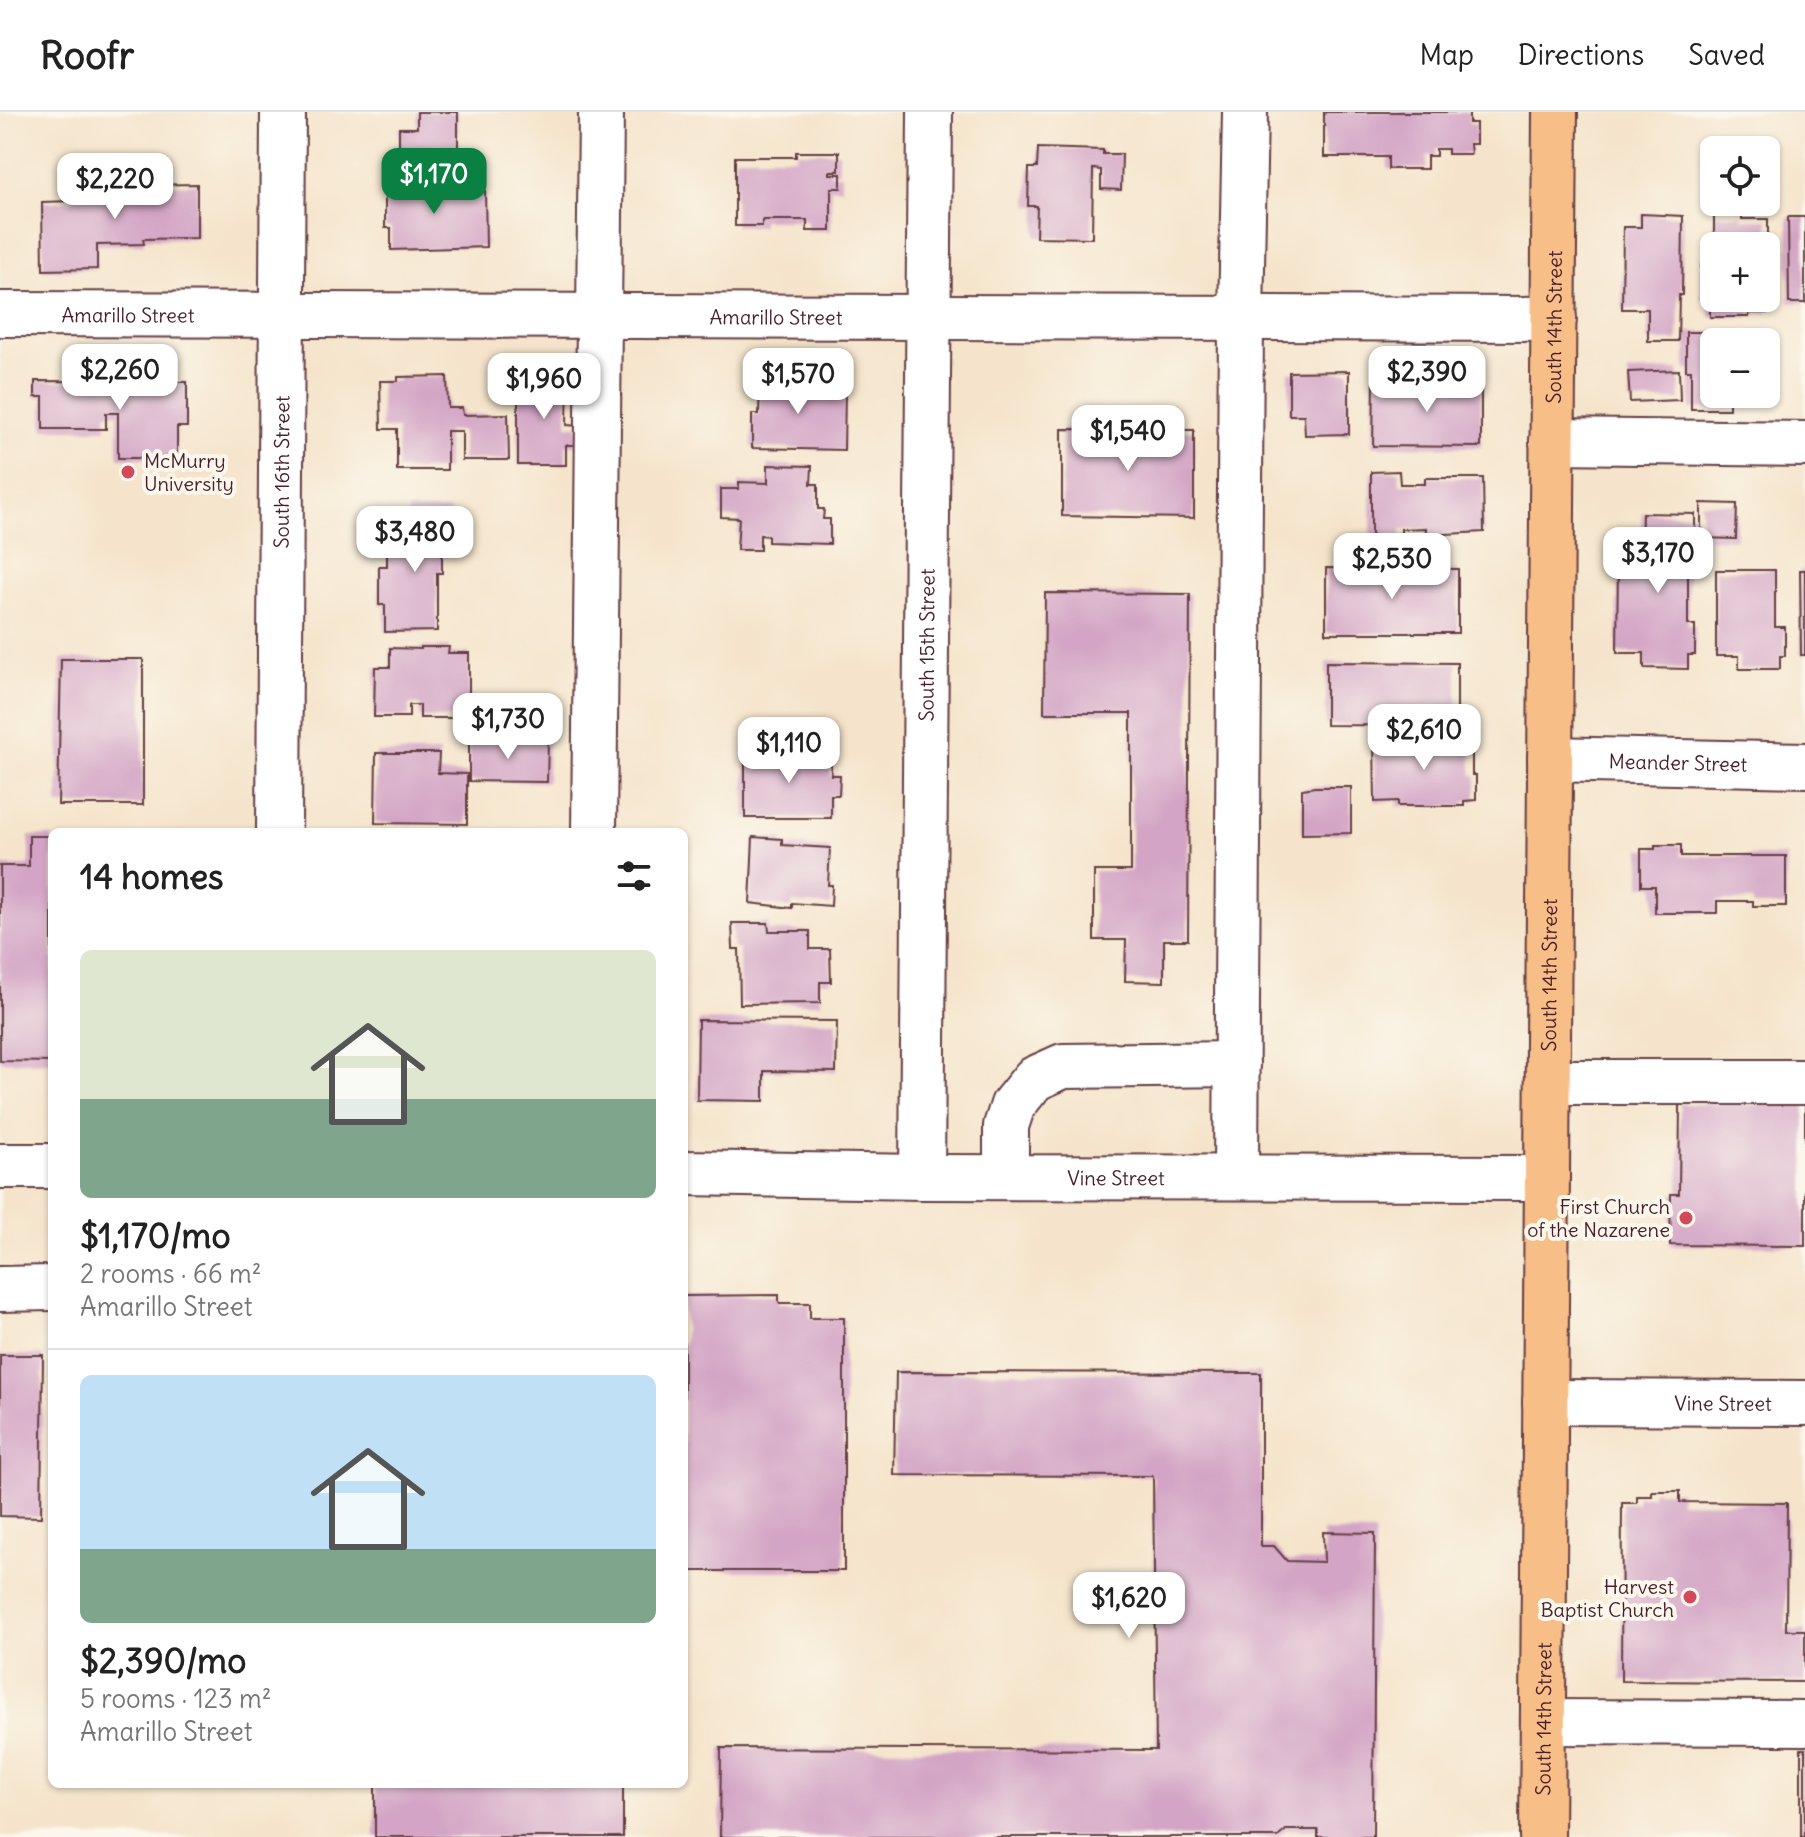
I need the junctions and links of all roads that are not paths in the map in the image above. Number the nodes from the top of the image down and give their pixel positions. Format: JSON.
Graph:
{"nodes":[{"id":1,"x":283,"y":112,"type":"edge"},
{"id":2,"x":601,"y":112,"type":"edge"},
{"id":3,"x":930,"y":112,"type":"edge"},
{"id":4,"x":1245,"y":112,"type":"edge"},
{"id":5,"x":1555,"y":112,"type":"edge"},
{"id":6,"x":0,"y":314,"type":"edge"},
{"id":7,"x":282,"y":315,"type":"junction"},
{"id":8,"x":598,"y":316,"type":"junction"},
{"id":9,"x":928,"y":317,"type":"junction"},
{"id":10,"x":1241,"y":318,"type":"junction"},
{"id":11,"x":1554,"y":319,"type":"junction"},
{"id":12,"x":1552,"y":441,"type":"junction"},
{"id":13,"x":1805,"y":444,"type":"edge"},
{"id":14,"x":1550,"y":759,"type":"junction"},
{"id":15,"x":1805,"y":765,"type":"edge"},
{"id":16,"x":279,"y":828,"type":"edge"},
{"id":17,"x":594,"y":828,"type":"edge"},
{"id":18,"x":1237,"y":1064,"type":"junction"},
{"id":19,"x":1548,"y":1082,"type":"junction"},
{"id":20,"x":1805,"y":1082,"type":"edge"},
{"id":21,"x":0,"y":1166,"type":"edge"},
{"id":22,"x":48,"y":1166,"type":"edge"},
{"id":23,"x":688,"y":1173,"type":"edge"},
{"id":24,"x":1236,"y":1176,"type":"junction"},
{"id":25,"x":922,"y":1177,"type":"junction"},
{"id":26,"x":1006,"y":1177,"type":"junction"},
{"id":27,"x":1547,"y":1178,"type":"junction"},
{"id":28,"x":48,"y":1288,"type":"edge"},
{"id":29,"x":0,"y":1289,"type":"edge"},
{"id":30,"x":1545,"y":1402,"type":"junction"},
{"id":31,"x":1805,"y":1403,"type":"edge"},
{"id":32,"x":1543,"y":1722,"type":"junction"},
{"id":33,"x":1805,"y":1723,"type":"edge"},
{"id":34,"x":1542,"y":1837,"type":"edge"}],
"edges":[{"from":1,"to":7,"type":"street","name":"South 16th Street"},
{"from":2,"to":8,"type":"street"},
{"from":3,"to":9,"type":"street","name":"South 15th Street"},
{"from":4,"to":10,"type":"street"},
{"from":5,"to":11,"type":"main road","name":"South 14th Street"},
{"from":6,"to":7,"type":"street","name":"Amarillo Street"},
{"from":7,"to":8,"type":"street","name":"Amarillo Street"},
{"from":7,"to":16,"type":"street","name":"South 16th Street"},
{"from":8,"to":9,"type":"street","name":"Amarillo Street"},
{"from":8,"to":17,"type":"street"},
{"from":9,"to":10,"type":"street","name":"Amarillo Street"},
{"from":9,"to":25,"type":"street","name":"South 15th Street"},
{"from":10,"to":11,"type":"street","name":"Amarillo Street"},
{"from":10,"to":18,"type":"street"},
{"from":11,"to":12,"type":"main road","name":"South 14th Street"},
{"from":12,"to":13,"type":"street"},
{"from":12,"to":14,"type":"main road","name":"South 14th Street"},
{"from":14,"to":15,"type":"street","name":"Meander Street"},
{"from":14,"to":19,"type":"main road","name":"South 14th Street"},
{"from":18,"to":24,"type":"street"},
{"from":18,"to":26,"type":"street"},
{"from":19,"to":20,"type":"street"},
{"from":19,"to":27,"type":"main road","name":"South 14th Street"},
{"from":21,"to":22,"type":"street"},
{"from":23,"to":25,"type":"street","name":"Vine Street"},
{"from":24,"to":26,"type":"street","name":"Vine Street"},
{"from":24,"to":27,"type":"street","name":"Vine Street"},
{"from":25,"to":26,"type":"street","name":"Vine Street"},
{"from":27,"to":30,"type":"main road","name":"South 14th Street"},
{"from":28,"to":29,"type":"street"},
{"from":30,"to":31,"type":"street","name":"Vine Street"},
{"from":30,"to":32,"type":"main road","name":"South 14th Street"},
{"from":32,"to":33,"type":"street"},
{"from":32,"to":34,"type":"main road","name":"South 14th Street"}]}
